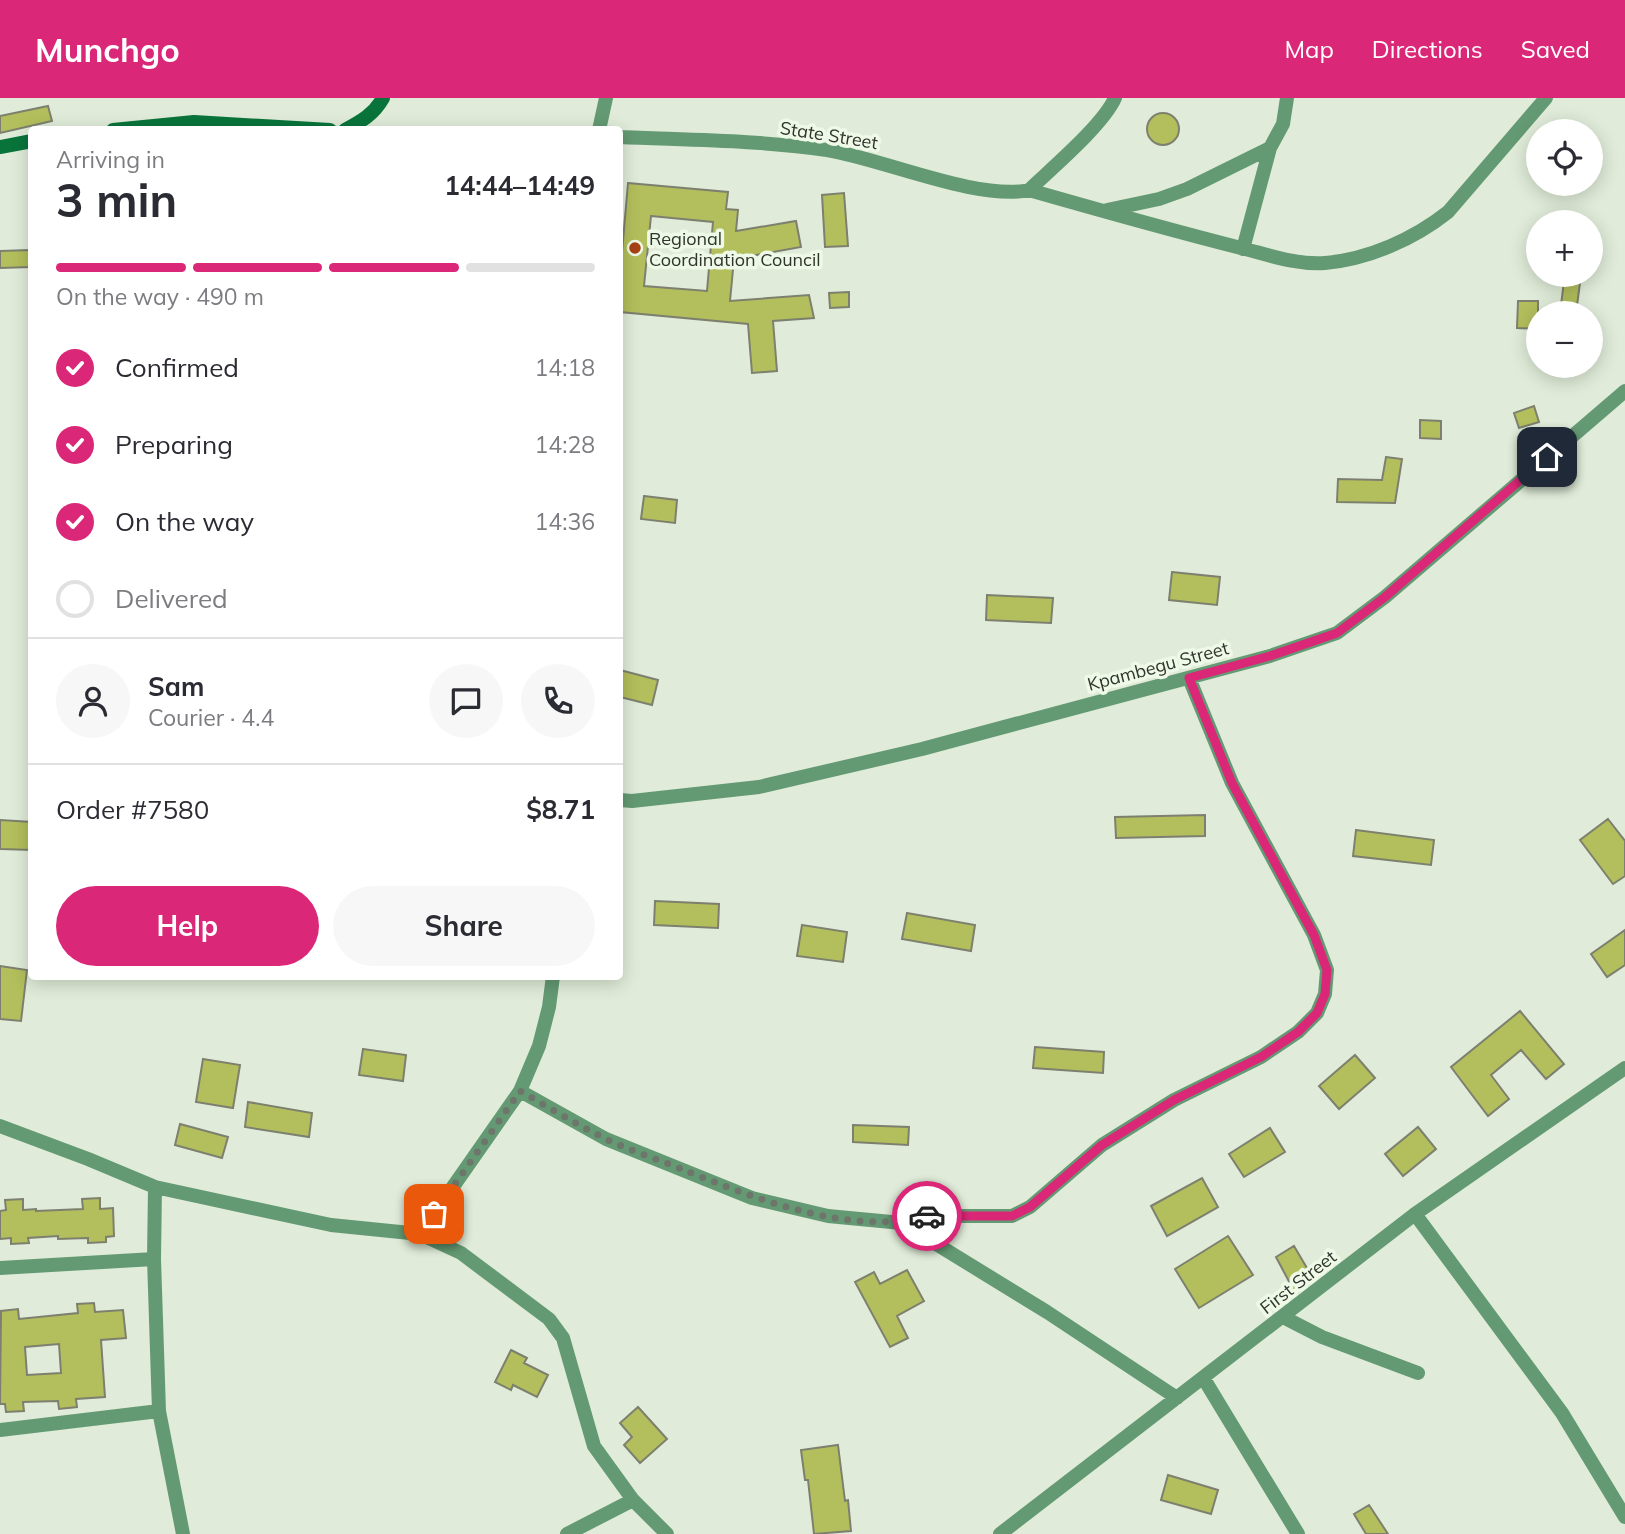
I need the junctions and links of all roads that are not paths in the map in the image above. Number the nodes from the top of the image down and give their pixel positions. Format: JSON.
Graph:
{"nodes":[{"id":1,"x":383,"y":98,"type":"edge"},
{"id":2,"x":606,"y":98,"type":"edge"},
{"id":3,"x":1115,"y":98,"type":"edge"},
{"id":4,"x":1287,"y":98,"type":"edge"},
{"id":5,"x":1546,"y":98,"type":"edge"},
{"id":6,"x":154,"y":126,"type":"edge"},
{"id":7,"x":262,"y":126,"type":"edge"},
{"id":8,"x":353,"y":126,"type":"edge"},
{"id":9,"x":600,"y":126,"type":"edge"},
{"id":10,"x":623,"y":137,"type":"edge"},
{"id":11,"x":28,"y":142,"type":"edge"},
{"id":12,"x":0,"y":147,"type":"edge"},
{"id":13,"x":1270,"y":148,"type":"junction"},
{"id":14,"x":1029,"y":190,"type":"junction"},
{"id":15,"x":1102,"y":211,"type":"junction"},
{"id":16,"x":1243,"y":249,"type":"junction"},
{"id":17,"x":1625,"y":391,"type":"edge"},
{"id":18,"x":1189,"y":678,"type":"junction"},
{"id":19,"x":623,"y":800,"type":"edge"},
{"id":20,"x":552,"y":980,"type":"edge"},
{"id":21,"x":1625,"y":1068,"type":"edge"},
{"id":22,"x":520,"y":1091,"type":"junction"},
{"id":23,"x":0,"y":1126,"type":"edge"},
{"id":24,"x":155,"y":1187,"type":"junction"},
{"id":25,"x":1415,"y":1214,"type":"junction"},
{"id":26,"x":902,"y":1223,"type":"junction"},
{"id":27,"x":420,"y":1234,"type":"junction"},
{"id":28,"x":154,"y":1259,"type":"junction"},
{"id":29,"x":0,"y":1268,"type":"edge"},
{"id":30,"x":1283,"y":1317,"type":"junction"},
{"id":31,"x":1418,"y":1373,"type":"dead end"},
{"id":32,"x":1205,"y":1378,"type":"junction"},
{"id":33,"x":1177,"y":1398,"type":"junction"},
{"id":34,"x":159,"y":1412,"type":"junction"},
{"id":35,"x":0,"y":1430,"type":"edge"},
{"id":36,"x":633,"y":1500,"type":"junction"},
{"id":37,"x":1625,"y":1517,"type":"edge"},
{"id":38,"x":179,"y":1533,"type":"edge"},
{"id":39,"x":567,"y":1534,"type":"edge"},
{"id":40,"x":667,"y":1534,"type":"edge"},
{"id":41,"x":1000,"y":1534,"type":"edge"},
{"id":42,"x":1298,"y":1534,"type":"edge"}],
"edges":[{"from":1,"to":8,"type":"street"},
{"from":2,"to":9,"type":"street"},
{"from":3,"to":14,"type":"street"},
{"from":4,"to":13,"type":"street"},
{"from":5,"to":16,"type":"street","name":"State Street"},
{"from":6,"to":7,"type":"street"},
{"from":10,"to":14,"type":"street","name":"State Street"},
{"from":11,"to":12,"type":"street"},
{"from":13,"to":15,"type":"street"},
{"from":13,"to":16,"type":"street"},
{"from":14,"to":15,"type":"street","name":"State Street"},
{"from":15,"to":16,"type":"street","name":"State Street"},
{"from":17,"to":18,"type":"street","name":"Kpambegu Street"},
{"from":18,"to":19,"type":"street","name":"Kpambegu Street"},
{"from":18,"to":26,"type":"street"},
{"from":20,"to":22,"type":"street"},
{"from":21,"to":25,"type":"street","name":"First Street"},
{"from":22,"to":26,"type":"street"},
{"from":22,"to":27,"type":"street"},
{"from":23,"to":24,"type":"street"},
{"from":24,"to":27,"type":"street"},
{"from":24,"to":28,"type":"street"},
{"from":25,"to":30,"type":"street","name":"First Street"},
{"from":25,"to":37,"type":"street"},
{"from":26,"to":33,"type":"street"},
{"from":27,"to":36,"type":"street"},
{"from":28,"to":29,"type":"street"},
{"from":28,"to":34,"type":"street"},
{"from":30,"to":31,"type":"street"},
{"from":30,"to":32,"type":"street","name":"First Street"},
{"from":32,"to":33,"type":"street","name":"First Street"},
{"from":32,"to":42,"type":"street"},
{"from":33,"to":41,"type":"street","name":"First Street"},
{"from":34,"to":35,"type":"street"},
{"from":34,"to":38,"type":"street"},
{"from":36,"to":39,"type":"street"},
{"from":36,"to":40,"type":"street"}]}
